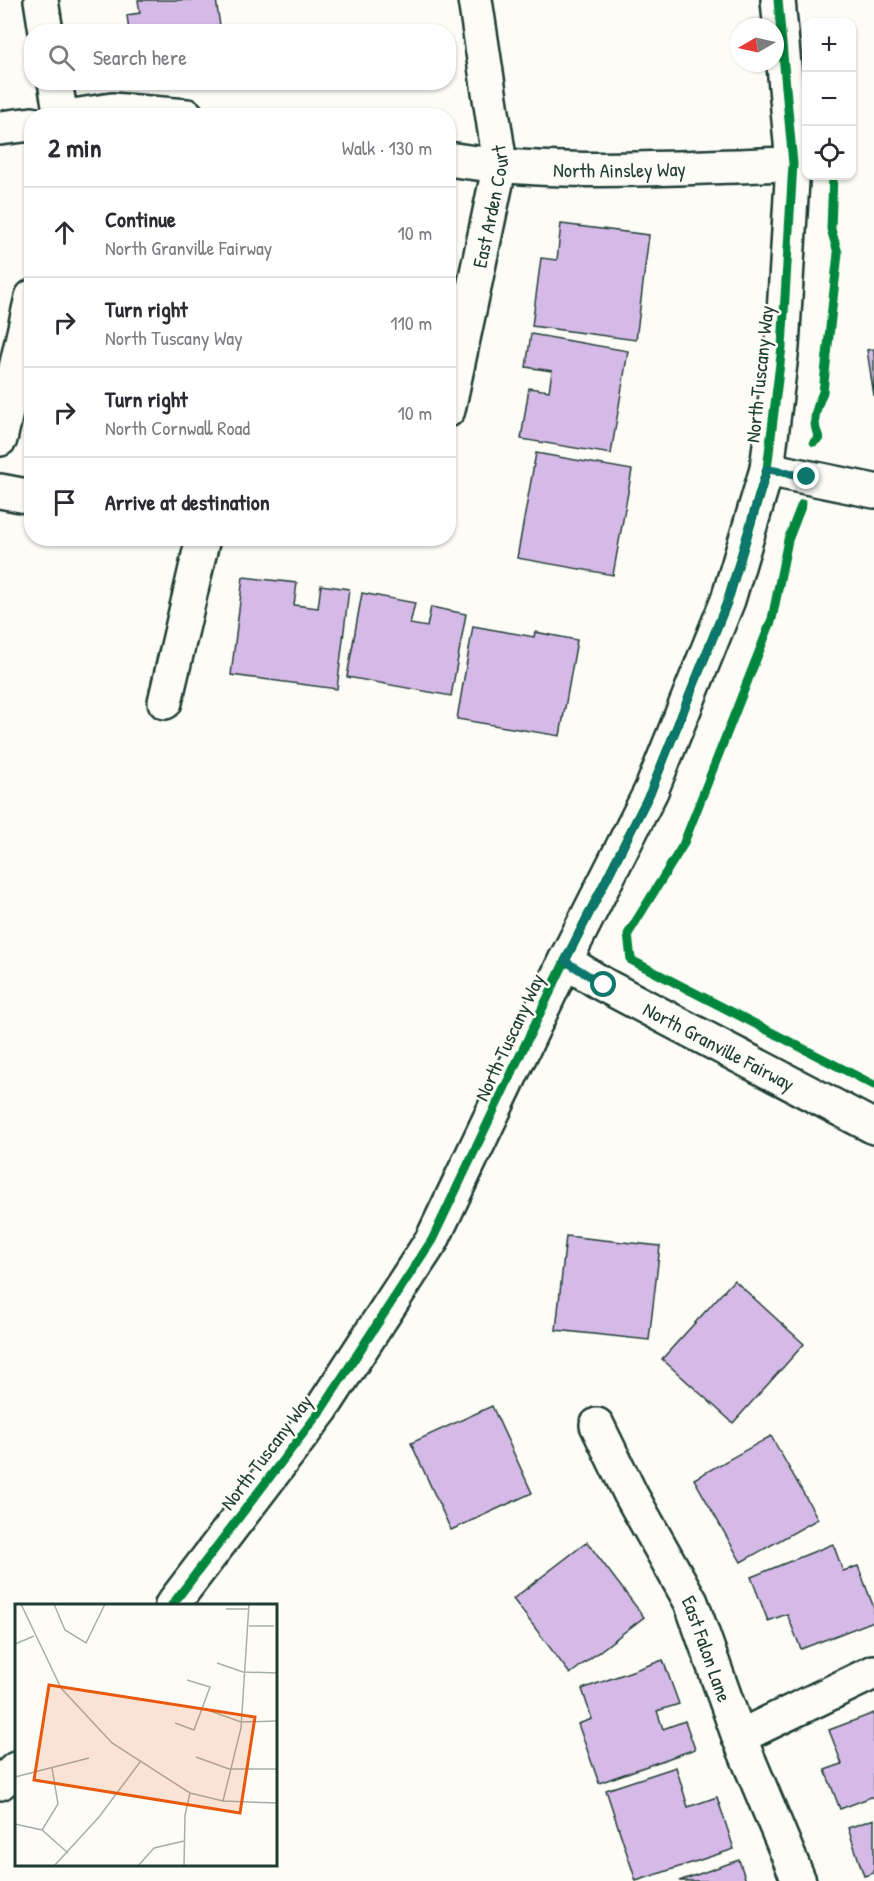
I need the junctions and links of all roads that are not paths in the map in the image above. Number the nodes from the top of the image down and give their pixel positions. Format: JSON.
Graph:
{"nodes":[{"id":1,"x":40,"y":0,"type":"edge"},
{"id":2,"x":475,"y":0,"type":"edge"},
{"id":3,"x":778,"y":0,"type":"edge"},
{"id":4,"x":44,"y":24,"type":"edge"},
{"id":5,"x":56,"y":90,"type":"edge"},
{"id":6,"x":60,"y":108,"type":"edge"},
{"id":7,"x":24,"y":124,"type":"edge"},
{"id":8,"x":0,"y":128,"type":"edge"},
{"id":9,"x":456,"y":160,"type":"edge"},
{"id":10,"x":500,"y":164,"type":"junction"},
{"id":11,"x":793,"y":164,"type":"junction"},
{"id":12,"x":24,"y":332,"type":"edge"},
{"id":13,"x":456,"y":372,"type":"edge"},
{"id":14,"x":3,"y":425,"type":"edge"},
{"id":15,"x":767,"y":469,"type":"junction"},
{"id":16,"x":0,"y":491,"type":"edge"},
{"id":17,"x":874,"y":491,"type":"edge"},
{"id":18,"x":24,"y":496,"type":"edge"},
{"id":19,"x":201,"y":546,"type":"edge"},
{"id":20,"x":165,"y":702,"type":"dead end"},
{"id":21,"x":565,"y":961,"type":"junction"},
{"id":22,"x":874,"y":1127,"type":"edge"},
{"id":23,"x":597,"y":1425,"type":"dead end"},
{"id":24,"x":173,"y":1604,"type":"edge"},
{"id":25,"x":874,"y":1672,"type":"edge"},
{"id":26,"x":740,"y":1737,"type":"junction"},
{"id":27,"x":15,"y":1770,"type":"edge"},
{"id":28,"x":0,"y":1783,"type":"edge"},
{"id":29,"x":799,"y":1881,"type":"edge"}],
"edges":[{"from":1,"to":4,"type":"street"},
{"from":2,"to":10,"type":"street","name":"East Arden Court"},
{"from":3,"to":11,"type":"street","name":"North Tuscany Way"},
{"from":5,"to":6,"type":"street"},
{"from":7,"to":8,"type":"street"},
{"from":9,"to":10,"type":"street","name":"North Ainsley Way"},
{"from":10,"to":11,"type":"street","name":"North Ainsley Way"},
{"from":10,"to":13,"type":"street","name":"East Arden Court"},
{"from":11,"to":15,"type":"street","name":"North Tuscany Way"},
{"from":12,"to":14,"type":"street"},
{"from":15,"to":17,"type":"street"},
{"from":15,"to":21,"type":"street","name":"North Tuscany Way"},
{"from":16,"to":18,"type":"street"},
{"from":19,"to":20,"type":"street"},
{"from":21,"to":22,"type":"street","name":"North Granville Fairway"},
{"from":21,"to":24,"type":"street","name":"North Tuscany Way"},
{"from":23,"to":26,"type":"street","name":"East Falon Lane"},
{"from":25,"to":26,"type":"street"},
{"from":26,"to":29,"type":"street","name":"East Falon Lane"},
{"from":27,"to":28,"type":"street"}]}
